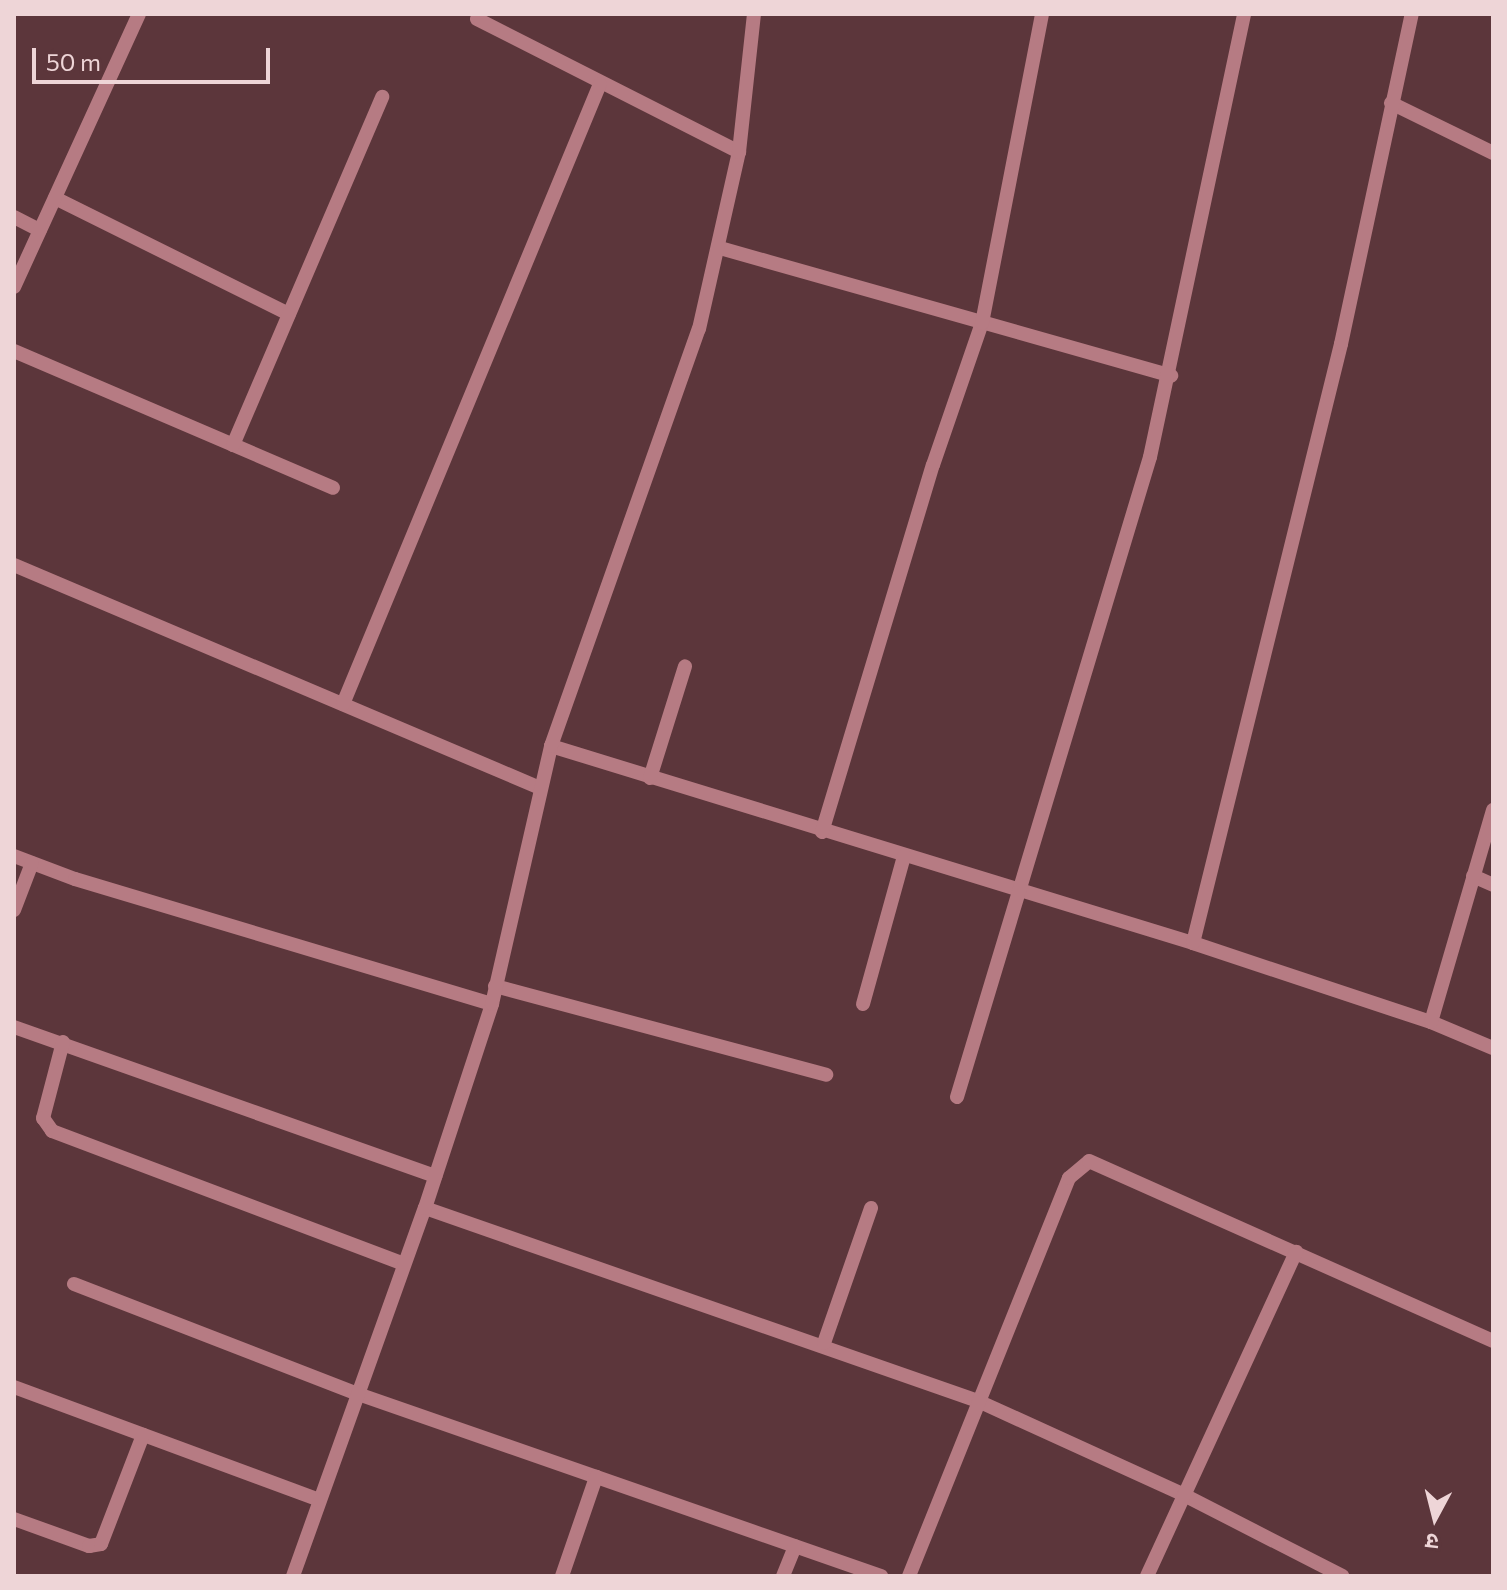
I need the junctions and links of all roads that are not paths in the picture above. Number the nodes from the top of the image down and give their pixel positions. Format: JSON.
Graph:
{"nodes":[{"id":1,"x":139,"y":14,"type":"edge"},
{"id":2,"x":754,"y":14,"type":"edge"},
{"id":3,"x":1042,"y":14,"type":"edge"},
{"id":4,"x":1244,"y":14,"type":"edge"},
{"id":5,"x":1412,"y":14,"type":"edge"},
{"id":6,"x":477,"y":19,"type":"dead end"},
{"id":7,"x":600,"y":84,"type":"junction"},
{"id":8,"x":382,"y":97,"type":"dead end"},
{"id":9,"x":1391,"y":103,"type":"junction"},
{"id":10,"x":739,"y":152,"type":"junction"},
{"id":11,"x":1493,"y":153,"type":"edge"},
{"id":12,"x":55,"y":198,"type":"junction"},
{"id":13,"x":14,"y":217,"type":"edge"},
{"id":14,"x":40,"y":230,"type":"junction"},
{"id":15,"x":720,"y":248,"type":"junction"},
{"id":16,"x":14,"y":287,"type":"edge"},
{"id":17,"x":289,"y":314,"type":"junction"},
{"id":18,"x":982,"y":323,"type":"junction"},
{"id":19,"x":14,"y":351,"type":"edge"},
{"id":20,"x":1171,"y":376,"type":"junction"},
{"id":21,"x":233,"y":445,"type":"junction"},
{"id":22,"x":333,"y":488,"type":"dead end"},
{"id":23,"x":14,"y":565,"type":"edge"},
{"id":24,"x":685,"y":666,"type":"dead end"},
{"id":25,"x":343,"y":704,"type":"junction"},
{"id":26,"x":551,"y":746,"type":"junction"},
{"id":27,"x":650,"y":778,"type":"junction"},
{"id":28,"x":540,"y":788,"type":"junction"},
{"id":29,"x":1493,"y":810,"type":"edge"},
{"id":30,"x":822,"y":832,"type":"junction"},
{"id":31,"x":14,"y":856,"type":"edge"},
{"id":32,"x":904,"y":856,"type":"junction"},
{"id":33,"x":32,"y":863,"type":"junction"},
{"id":34,"x":1473,"y":876,"type":"junction"},
{"id":35,"x":1493,"y":885,"type":"edge"},
{"id":36,"x":1017,"y":893,"type":"junction"},
{"id":37,"x":14,"y":910,"type":"edge"},
{"id":38,"x":1193,"y":943,"type":"junction"},
{"id":39,"x":495,"y":986,"type":"junction"},
{"id":40,"x":492,"y":1004,"type":"junction"},
{"id":41,"x":863,"y":1004,"type":"dead end"},
{"id":42,"x":1431,"y":1022,"type":"junction"},
{"id":43,"x":14,"y":1027,"type":"edge"},
{"id":44,"x":63,"y":1042,"type":"junction"},
{"id":45,"x":1493,"y":1048,"type":"edge"},
{"id":46,"x":826,"y":1075,"type":"dead end"},
{"id":47,"x":957,"y":1097,"type":"dead end"},
{"id":48,"x":435,"y":1176,"type":"junction"},
{"id":49,"x":425,"y":1208,"type":"junction"},
{"id":50,"x":871,"y":1208,"type":"dead end"},
{"id":51,"x":1296,"y":1252,"type":"junction"},
{"id":52,"x":404,"y":1264,"type":"junction"},
{"id":53,"x":74,"y":1284,"type":"dead end"},
{"id":54,"x":1493,"y":1341,"type":"edge"},
{"id":55,"x":824,"y":1343,"type":"junction"},
{"id":56,"x":14,"y":1387,"type":"edge"},
{"id":57,"x":358,"y":1394,"type":"junction"},
{"id":58,"x":978,"y":1401,"type":"junction"},
{"id":59,"x":143,"y":1435,"type":"junction"},
{"id":60,"x":596,"y":1477,"type":"junction"},
{"id":61,"x":1184,"y":1495,"type":"junction"},
{"id":62,"x":319,"y":1500,"type":"junction"},
{"id":63,"x":14,"y":1519,"type":"edge"},
{"id":64,"x":795,"y":1546,"type":"junction"},
{"id":65,"x":293,"y":1576,"type":"edge"},
{"id":66,"x":562,"y":1576,"type":"edge"},
{"id":67,"x":783,"y":1576,"type":"edge"},
{"id":68,"x":881,"y":1576,"type":"edge"},
{"id":69,"x":909,"y":1576,"type":"edge"},
{"id":70,"x":1147,"y":1576,"type":"edge"},
{"id":71,"x":1342,"y":1576,"type":"edge"}],
"edges":[{"from":1,"to":12,"type":"street"},
{"from":2,"to":10,"type":"street"},
{"from":3,"to":18,"type":"street"},
{"from":4,"to":20,"type":"street"},
{"from":5,"to":9,"type":"street"},
{"from":6,"to":7,"type":"street"},
{"from":7,"to":10,"type":"street"},
{"from":7,"to":25,"type":"street"},
{"from":8,"to":17,"type":"street"},
{"from":9,"to":11,"type":"street"},
{"from":9,"to":38,"type":"street"},
{"from":10,"to":15,"type":"street"},
{"from":12,"to":14,"type":"street"},
{"from":12,"to":17,"type":"street"},
{"from":13,"to":14,"type":"street"},
{"from":14,"to":16,"type":"street"},
{"from":15,"to":18,"type":"street"},
{"from":15,"to":26,"type":"street"},
{"from":17,"to":21,"type":"street"},
{"from":18,"to":20,"type":"street"},
{"from":18,"to":30,"type":"street"},
{"from":19,"to":21,"type":"street"},
{"from":20,"to":36,"type":"street"},
{"from":21,"to":22,"type":"street"},
{"from":23,"to":25,"type":"street"},
{"from":24,"to":27,"type":"street"},
{"from":25,"to":28,"type":"street"},
{"from":26,"to":27,"type":"street"},
{"from":26,"to":28,"type":"street"},
{"from":27,"to":30,"type":"street"},
{"from":28,"to":39,"type":"street"},
{"from":29,"to":34,"type":"street"},
{"from":30,"to":32,"type":"street"},
{"from":31,"to":33,"type":"street"},
{"from":32,"to":36,"type":"street"},
{"from":32,"to":41,"type":"street"},
{"from":33,"to":37,"type":"street"},
{"from":33,"to":40,"type":"street"},
{"from":34,"to":35,"type":"street"},
{"from":34,"to":42,"type":"street"},
{"from":36,"to":38,"type":"street"},
{"from":36,"to":47,"type":"street"},
{"from":38,"to":42,"type":"street"},
{"from":39,"to":40,"type":"street"},
{"from":39,"to":46,"type":"street"},
{"from":40,"to":48,"type":"street"},
{"from":42,"to":45,"type":"street"},
{"from":43,"to":44,"type":"street"},
{"from":44,"to":48,"type":"street"},
{"from":44,"to":52,"type":"street"},
{"from":48,"to":49,"type":"street"},
{"from":49,"to":52,"type":"street"},
{"from":49,"to":55,"type":"street"},
{"from":50,"to":55,"type":"street"},
{"from":51,"to":54,"type":"street"},
{"from":51,"to":58,"type":"street"},
{"from":51,"to":61,"type":"street"},
{"from":52,"to":57,"type":"street"},
{"from":53,"to":57,"type":"street"},
{"from":55,"to":58,"type":"street"},
{"from":56,"to":59,"type":"street"},
{"from":57,"to":60,"type":"street"},
{"from":57,"to":62,"type":"street"},
{"from":58,"to":61,"type":"street"},
{"from":58,"to":69,"type":"street"},
{"from":59,"to":62,"type":"street"},
{"from":59,"to":63,"type":"street"},
{"from":60,"to":64,"type":"street"},
{"from":60,"to":66,"type":"street"},
{"from":61,"to":70,"type":"street"},
{"from":61,"to":71,"type":"street"},
{"from":62,"to":65,"type":"street"},
{"from":64,"to":67,"type":"street"},
{"from":64,"to":68,"type":"street"}]}
